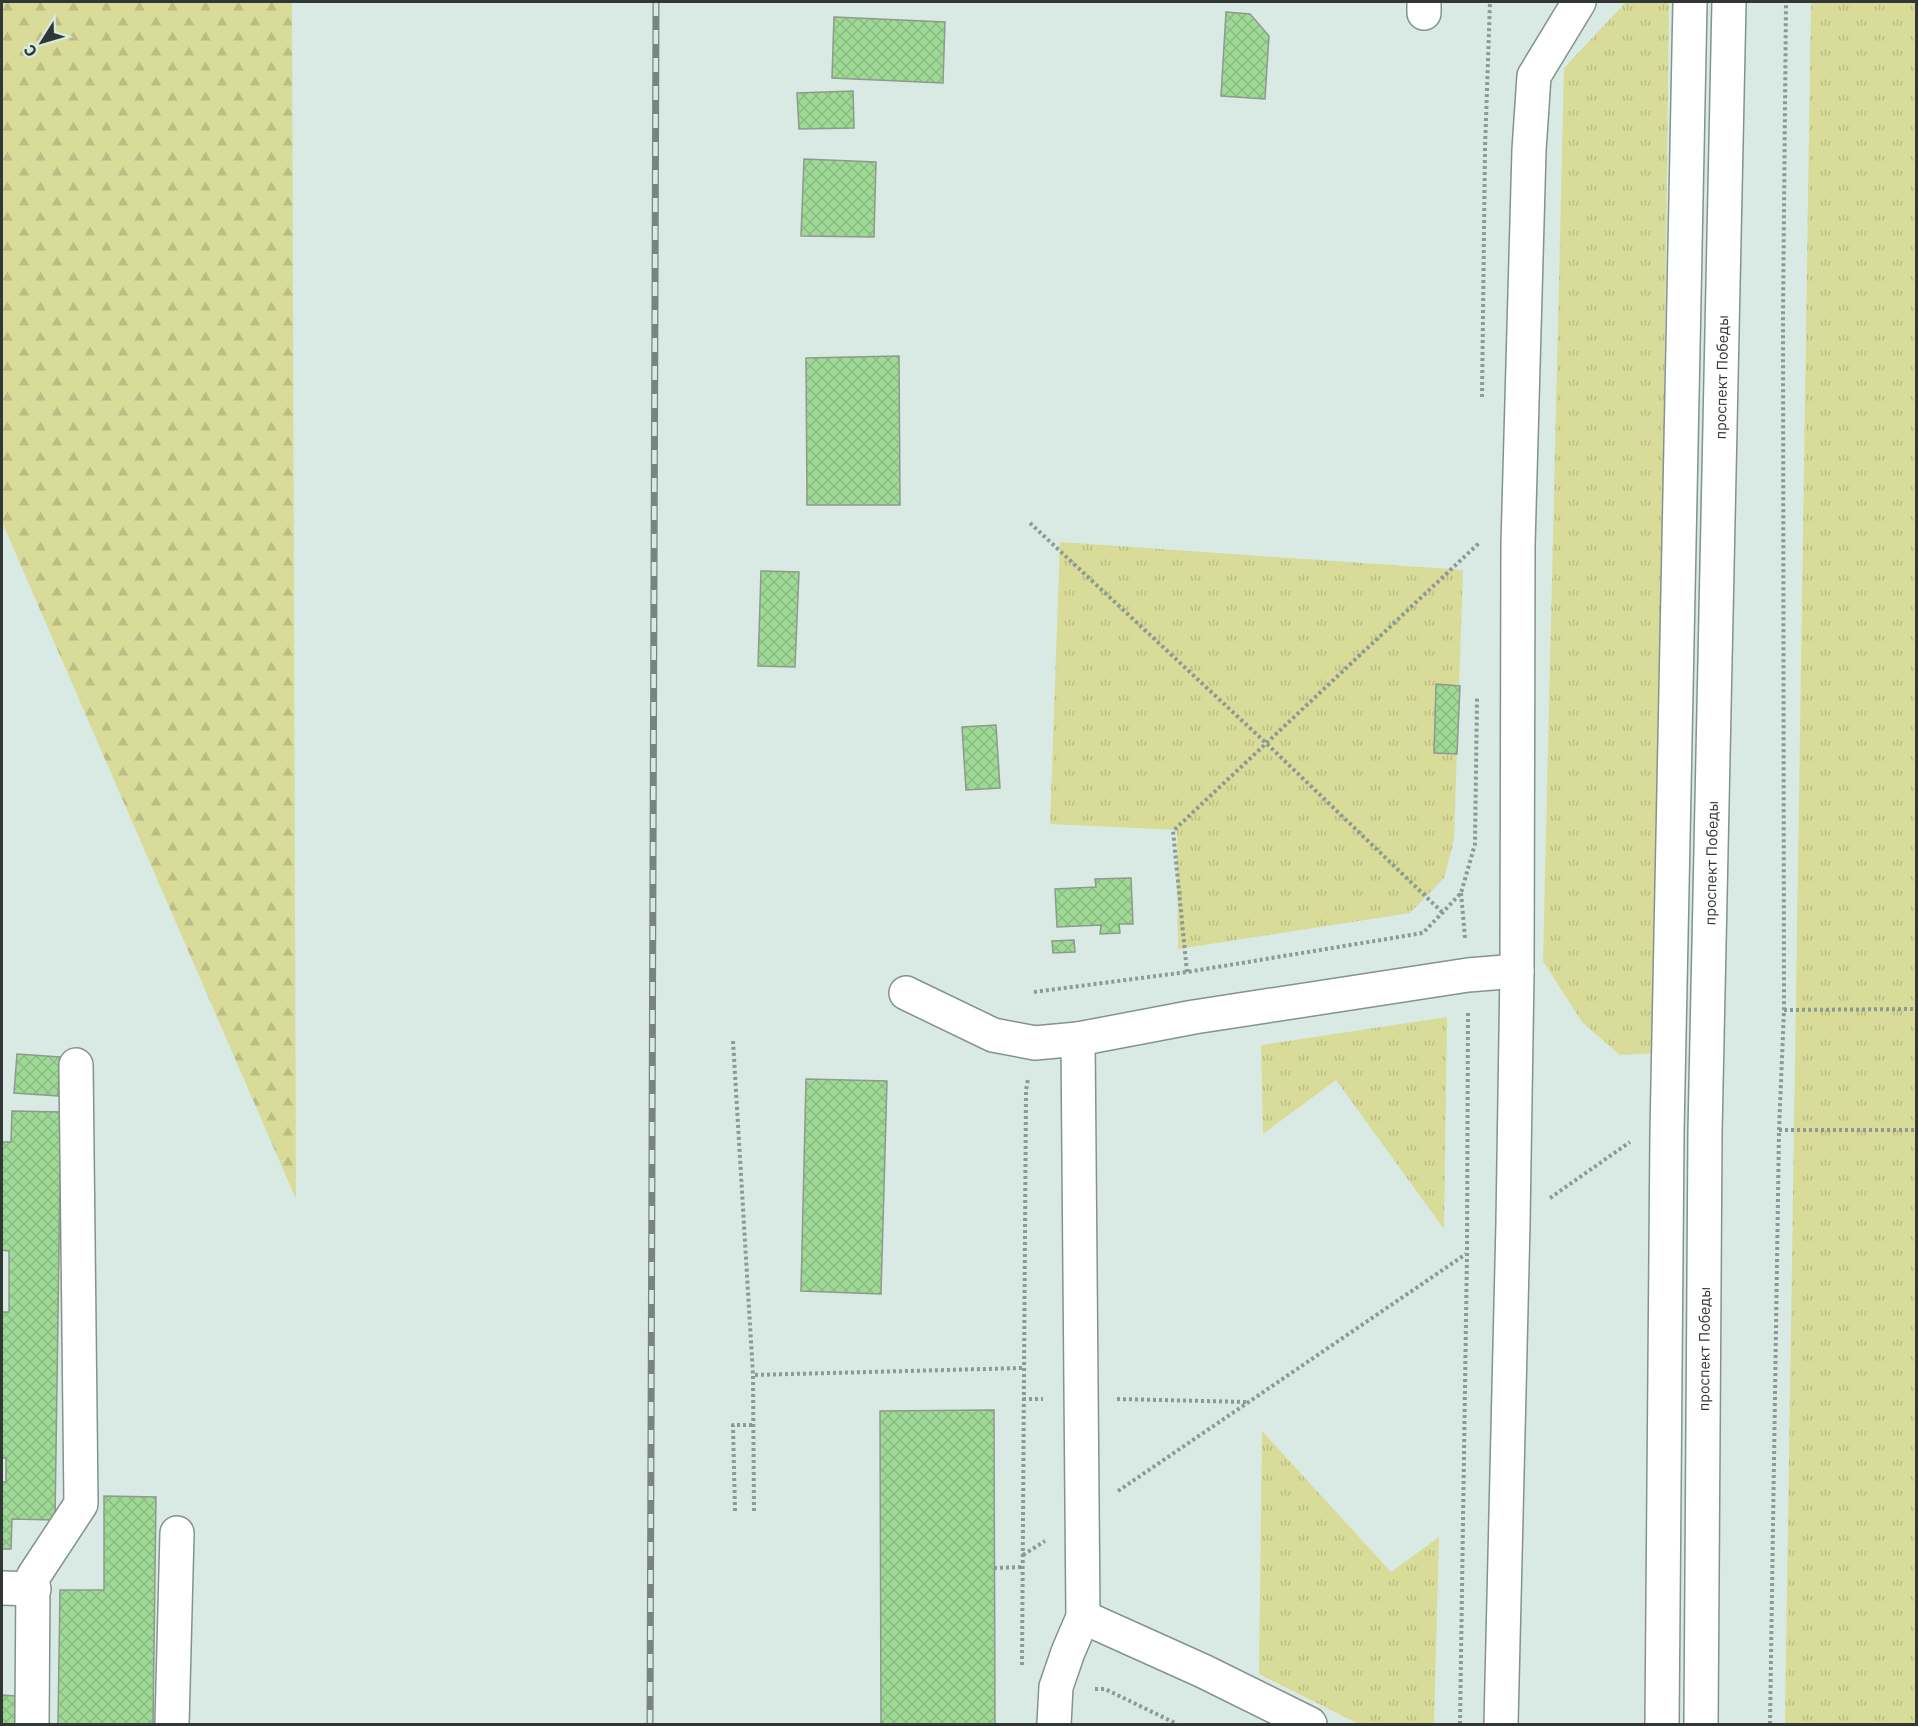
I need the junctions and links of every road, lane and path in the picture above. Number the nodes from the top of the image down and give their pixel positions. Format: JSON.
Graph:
{"nodes":[{"id":1,"x":1490,"y":2,"type":"edge"},
{"id":2,"x":1579,"y":2,"type":"edge"},
{"id":3,"x":1690,"y":2,"type":"edge"},
{"id":4,"x":1729,"y":2,"type":"edge"},
{"id":5,"x":1786,"y":2,"type":"edge"},
{"id":6,"x":1482,"y":399,"type":"dead end"},
{"id":7,"x":1030,"y":523,"type":"dead end"},
{"id":8,"x":1480,"y":531,"type":"dead end"},
{"id":9,"x":1479,"y":543,"type":"junction"},
{"id":10,"x":1479,"y":555,"type":"dead end"},
{"id":11,"x":1477,"y":693,"type":"dead end"},
{"id":12,"x":1266,"y":743,"type":"junction"},
{"id":13,"x":1461,"y":893,"type":"junction"},
{"id":14,"x":1442,"y":912,"type":"junction"},
{"id":15,"x":1464,"y":935,"type":"dead end"},
{"id":16,"x":1517,"y":971,"type":"junction"},
{"id":17,"x":1187,"y":972,"type":"junction"},
{"id":18,"x":1034,"y":992,"type":"dead end"},
{"id":19,"x":906,"y":993,"type":"dead end"},
{"id":20,"x":1468,"y":1000,"type":"dead end"},
{"id":21,"x":1917,"y":1009,"type":"edge"},
{"id":22,"x":1784,"y":1010,"type":"junction"},
{"id":23,"x":1078,"y":1040,"type":"junction"},
{"id":24,"x":733,"y":1041,"type":"dead end"},
{"id":25,"x":1035,"y":1043,"type":"junction"},
{"id":26,"x":76,"y":1065,"type":"dead end"},
{"id":27,"x":1779,"y":1130,"type":"junction"},
{"id":28,"x":1917,"y":1130,"type":"edge"},
{"id":29,"x":1636,"y":1138,"type":"dead end"},
{"id":30,"x":1549,"y":1199,"type":"dead end"},
{"id":31,"x":1474,"y":1248,"type":"dead end"},
{"id":32,"x":1467,"y":1253,"type":"junction"},
{"id":33,"x":1023,"y":1368,"type":"junction"},
{"id":34,"x":753,"y":1375,"type":"junction"},
{"id":35,"x":1023,"y":1399,"type":"junction"},
{"id":36,"x":1080,"y":1399,"type":"junction"},
{"id":37,"x":1248,"y":1402,"type":"junction"},
{"id":38,"x":754,"y":1425,"type":"junction"},
{"id":39,"x":735,"y":1511,"type":"dead end"},
{"id":40,"x":754,"y":1511,"type":"dead end"},
{"id":41,"x":1082,"y":1517,"type":"junction"},
{"id":42,"x":177,"y":1533,"type":"dead end"},
{"id":43,"x":1023,"y":1555,"type":"junction"},
{"id":44,"x":1024,"y":1567,"type":"junction"},
{"id":45,"x":994,"y":1568,"type":"dead end"},
{"id":46,"x":2,"y":1588,"type":"edge"},
{"id":47,"x":34,"y":1589,"type":"junction"},
{"id":48,"x":1083,"y":1617,"type":"junction"},
{"id":49,"x":1056,"y":1687,"type":"junction"},
{"id":50,"x":32,"y":1725,"type":"edge"},
{"id":51,"x":172,"y":1725,"type":"edge"},
{"id":52,"x":1054,"y":1725,"type":"edge"},
{"id":53,"x":1177,"y":1725,"type":"edge"},
{"id":54,"x":1310,"y":1725,"type":"edge"},
{"id":55,"x":1460,"y":1725,"type":"edge"},
{"id":56,"x":1501,"y":1725,"type":"edge"},
{"id":57,"x":1662,"y":1725,"type":"edge"},
{"id":58,"x":1701,"y":1725,"type":"edge"},
{"id":59,"x":1770,"y":1725,"type":"edge"}],
"edges":[{"from":1,"to":6,"type":"path"},
{"from":2,"to":16,"type":"main road"},
{"from":3,"to":57,"type":"main road"},
{"from":4,"to":58,"type":"main road","name":"проспект Победы"},
{"from":5,"to":22,"type":"path"},
{"from":7,"to":12,"type":"path"},
{"from":8,"to":9,"type":"path"},
{"from":9,"to":10,"type":"path"},
{"from":9,"to":12,"type":"path"},
{"from":11,"to":13,"type":"path"},
{"from":12,"to":14,"type":"path"},
{"from":12,"to":17,"type":"path"},
{"from":13,"to":14,"type":"path"},
{"from":13,"to":15,"type":"path"},
{"from":14,"to":17,"type":"path"},
{"from":16,"to":23,"type":"main road"},
{"from":16,"to":56,"type":"main road"},
{"from":17,"to":18,"type":"path"},
{"from":19,"to":25,"type":"main road"},
{"from":20,"to":32,"type":"path"},
{"from":21,"to":22,"type":"path"},
{"from":22,"to":27,"type":"path"},
{"from":23,"to":25,"type":"main road"},
{"from":23,"to":36,"type":"main road"},
{"from":24,"to":34,"type":"path"},
{"from":25,"to":33,"type":"path"},
{"from":26,"to":47,"type":"main road"},
{"from":27,"to":28,"type":"path"},
{"from":27,"to":59,"type":"path"},
{"from":29,"to":30,"type":"path"},
{"from":31,"to":32,"type":"path"},
{"from":32,"to":37,"type":"path"},
{"from":32,"to":55,"type":"path"},
{"from":33,"to":34,"type":"path"},
{"from":33,"to":35,"type":"path"},
{"from":34,"to":38,"type":"path"},
{"from":35,"to":36,"type":"path"},
{"from":35,"to":43,"type":"path"},
{"from":36,"to":37,"type":"path"},
{"from":36,"to":41,"type":"main road"},
{"from":37,"to":41,"type":"path"},
{"from":38,"to":39,"type":"path"},
{"from":38,"to":40,"type":"path"},
{"from":41,"to":43,"type":"path"},
{"from":41,"to":48,"type":"main road"},
{"from":42,"to":51,"type":"main road"},
{"from":43,"to":44,"type":"path"},
{"from":44,"to":45,"type":"path"},
{"from":44,"to":49,"type":"path"},
{"from":46,"to":47,"type":"main road"},
{"from":47,"to":50,"type":"main road"},
{"from":48,"to":49,"type":"main road"},
{"from":48,"to":54,"type":"main road"},
{"from":49,"to":52,"type":"main road"},
{"from":49,"to":53,"type":"path"}]}
